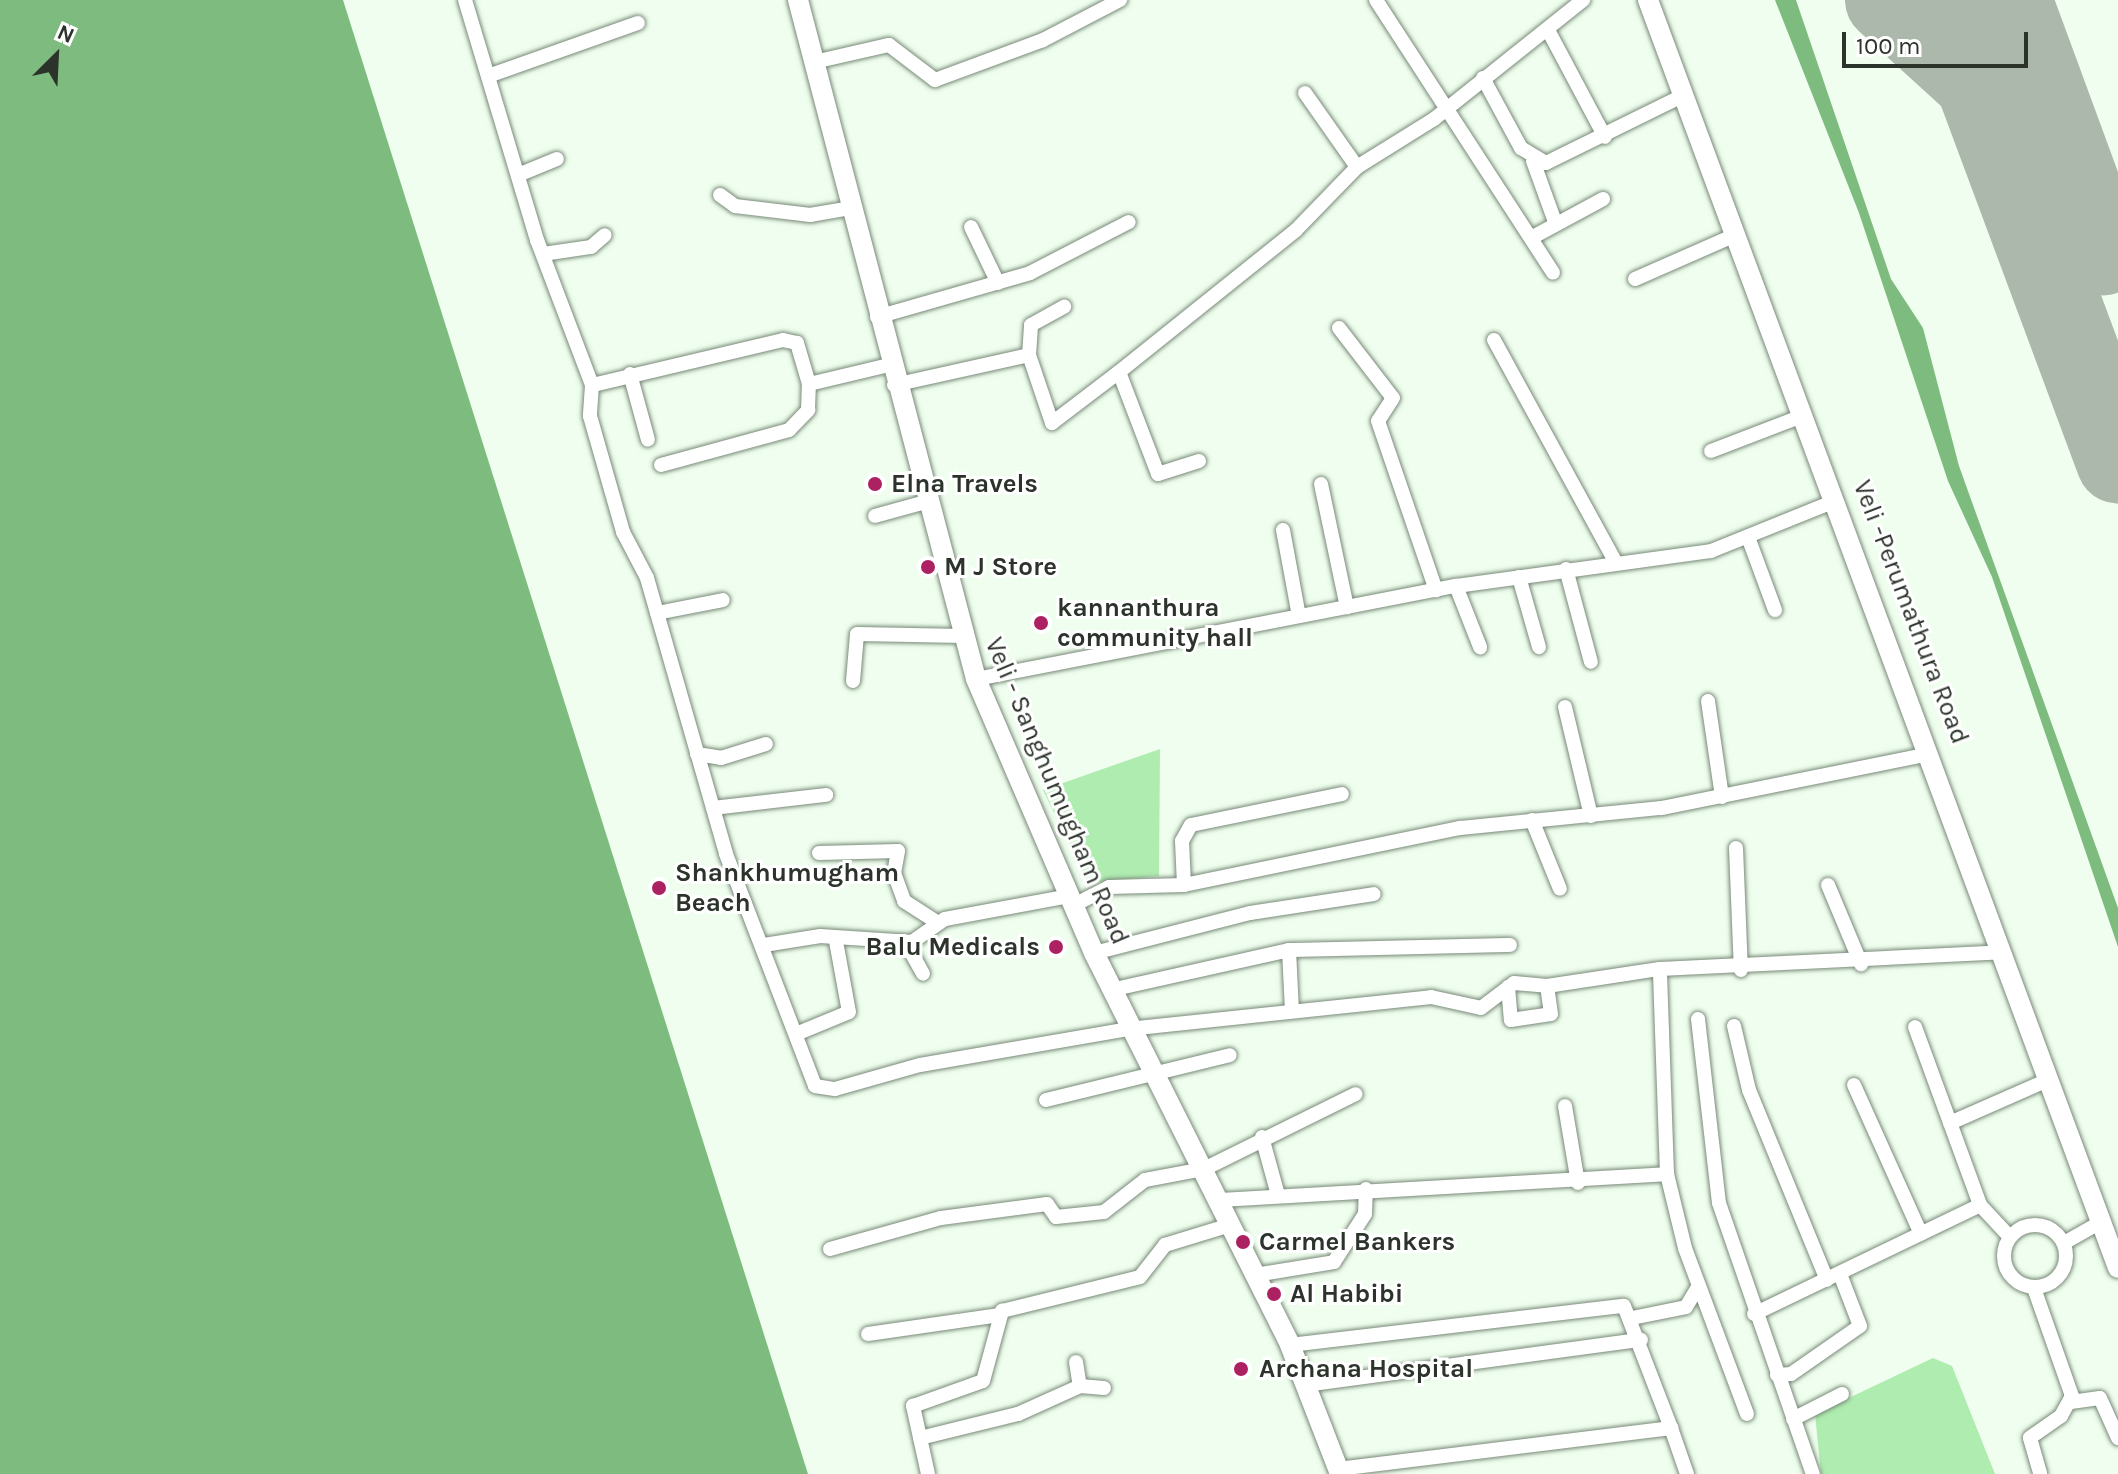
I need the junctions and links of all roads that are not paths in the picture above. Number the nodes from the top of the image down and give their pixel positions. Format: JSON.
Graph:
{"nodes":[{"id":1,"x":465,"y":0,"type":"edge"},
{"id":2,"x":798,"y":0,"type":"edge"},
{"id":3,"x":1120,"y":0,"type":"edge"},
{"id":4,"x":1376,"y":0,"type":"edge"},
{"id":5,"x":1583,"y":0,"type":"edge"},
{"id":6,"x":1648,"y":0,"type":"edge"},
{"id":7,"x":1661,"y":0,"type":"edge"},
{"id":8,"x":638,"y":23,"type":"dead end"},
{"id":9,"x":1548,"y":30,"type":"junction"},
{"id":10,"x":814,"y":62,"type":"junction"},
{"id":11,"x":488,"y":76,"type":"junction"},
{"id":12,"x":1483,"y":78,"type":"junction"},
{"id":13,"x":1305,"y":93,"type":"dead end"},
{"id":14,"x":1684,"y":95,"type":"junction"},
{"id":15,"x":1447,"y":108,"type":"junction"},
{"id":16,"x":1605,"y":137,"type":"junction"},
{"id":17,"x":557,"y":159,"type":"dead end"},
{"id":18,"x":1533,"y":161,"type":"junction"},
{"id":19,"x":1357,"y":167,"type":"junction"},
{"id":20,"x":518,"y":175,"type":"junction"},
{"id":21,"x":720,"y":195,"type":"dead end"},
{"id":22,"x":1603,"y":199,"type":"dead end"},
{"id":23,"x":851,"y":208,"type":"junction"},
{"id":24,"x":1554,"y":219,"type":"junction"},
{"id":25,"x":1129,"y":222,"type":"dead end"},
{"id":26,"x":971,"y":227,"type":"dead end"},
{"id":27,"x":605,"y":235,"type":"dead end"},
{"id":28,"x":1733,"y":236,"type":"junction"},
{"id":29,"x":1531,"y":238,"type":"junction"},
{"id":30,"x":543,"y":254,"type":"junction"},
{"id":31,"x":1553,"y":273,"type":"dead end"},
{"id":32,"x":1635,"y":279,"type":"dead end"},
{"id":33,"x":998,"y":283,"type":"junction"},
{"id":34,"x":1064,"y":307,"type":"dead end"},
{"id":35,"x":877,"y":317,"type":"junction"},
{"id":36,"x":1339,"y":328,"type":"dead end"},
{"id":37,"x":1494,"y":340,"type":"dead end"},
{"id":38,"x":1029,"y":355,"type":"junction"},
{"id":39,"x":889,"y":365,"type":"junction"},
{"id":40,"x":1119,"y":372,"type":"junction"},
{"id":41,"x":630,"y":374,"type":"junction"},
{"id":42,"x":809,"y":384,"type":"junction"},
{"id":43,"x":592,"y":385,"type":"junction"},
{"id":44,"x":894,"y":385,"type":"junction"},
{"id":45,"x":1797,"y":418,"type":"junction"},
{"id":46,"x":648,"y":440,"type":"dead end"},
{"id":47,"x":1711,"y":451,"type":"dead end"},
{"id":48,"x":1199,"y":461,"type":"dead end"},
{"id":49,"x":661,"y":465,"type":"dead end"},
{"id":50,"x":1321,"y":484,"type":"dead end"},
{"id":51,"x":926,"y":502,"type":"junction"},
{"id":52,"x":1830,"y":503,"type":"junction"},
{"id":53,"x":875,"y":516,"type":"dead end"},
{"id":54,"x":1283,"y":530,"type":"dead end"},
{"id":55,"x":1748,"y":537,"type":"junction"},
{"id":56,"x":1616,"y":563,"type":"junction"},
{"id":57,"x":1566,"y":569,"type":"junction"},
{"id":58,"x":1519,"y":577,"type":"junction"},
{"id":59,"x":1456,"y":586,"type":"junction"},
{"id":60,"x":1436,"y":590,"type":"junction"},
{"id":61,"x":723,"y":600,"type":"dead end"},
{"id":62,"x":1347,"y":607,"type":"junction"},
{"id":63,"x":1775,"y":610,"type":"dead end"},
{"id":64,"x":657,"y":613,"type":"junction"},
{"id":65,"x":1299,"y":616,"type":"junction"},
{"id":66,"x":964,"y":636,"type":"junction"},
{"id":67,"x":1480,"y":647,"type":"dead end"},
{"id":68,"x":1539,"y":647,"type":"dead end"},
{"id":69,"x":1591,"y":662,"type":"dead end"},
{"id":70,"x":976,"y":679,"type":"junction"},
{"id":71,"x":853,"y":681,"type":"dead end"},
{"id":72,"x":1708,"y":701,"type":"dead end"},
{"id":73,"x":1565,"y":707,"type":"dead end"},
{"id":74,"x":766,"y":744,"type":"dead end"},
{"id":75,"x":697,"y":754,"type":"junction"},
{"id":76,"x":1926,"y":755,"type":"junction"},
{"id":77,"x":1342,"y":794,"type":"dead end"},
{"id":78,"x":826,"y":795,"type":"dead end"},
{"id":79,"x":1722,"y":797,"type":"junction"},
{"id":80,"x":713,"y":808,"type":"junction"},
{"id":81,"x":1591,"y":816,"type":"junction"},
{"id":82,"x":1532,"y":820,"type":"junction"},
{"id":83,"x":1736,"y":848,"type":"dead end"},
{"id":84,"x":819,"y":853,"type":"dead end"},
{"id":85,"x":1184,"y":885,"type":"junction"},
{"id":86,"x":1828,"y":885,"type":"dead end"},
{"id":87,"x":1560,"y":889,"type":"dead end"},
{"id":88,"x":1374,"y":894,"type":"dead end"},
{"id":89,"x":1072,"y":900,"type":"junction"},
{"id":90,"x":938,"y":923,"type":"junction"},
{"id":91,"x":836,"y":941,"type":"junction"},
{"id":92,"x":906,"y":943,"type":"junction"},
{"id":93,"x":764,"y":945,"type":"junction"},
{"id":94,"x":1510,"y":945,"type":"dead end"},
{"id":95,"x":1289,"y":950,"type":"junction"},
{"id":96,"x":2003,"y":952,"type":"junction"},
{"id":97,"x":1094,"y":953,"type":"junction"},
{"id":98,"x":1861,"y":964,"type":"junction"},
{"id":99,"x":1660,"y":969,"type":"junction"},
{"id":100,"x":1741,"y":970,"type":"junction"},
{"id":101,"x":923,"y":974,"type":"dead end"},
{"id":102,"x":1547,"y":986,"type":"junction"},
{"id":103,"x":1508,"y":987,"type":"junction"},
{"id":104,"x":1115,"y":989,"type":"junction"},
{"id":105,"x":1292,"y":1011,"type":"junction"},
{"id":106,"x":1698,"y":1019,"type":"dead end"},
{"id":107,"x":1734,"y":1026,"type":"dead end"},
{"id":108,"x":1915,"y":1027,"type":"dead end"},
{"id":109,"x":1136,"y":1031,"type":"junction"},
{"id":110,"x":796,"y":1034,"type":"junction"},
{"id":111,"x":1230,"y":1055,"type":"dead end"},
{"id":112,"x":1158,"y":1077,"type":"junction"},
{"id":113,"x":2050,"y":1079,"type":"junction"},
{"id":114,"x":1854,"y":1085,"type":"dead end"},
{"id":115,"x":1356,"y":1094,"type":"dead end"},
{"id":116,"x":1046,"y":1100,"type":"dead end"},
{"id":117,"x":1565,"y":1106,"type":"dead end"},
{"id":118,"x":1950,"y":1123,"type":"junction"},
{"id":119,"x":1262,"y":1137,"type":"junction"},
{"id":120,"x":1204,"y":1169,"type":"junction"},
{"id":121,"x":1667,"y":1174,"type":"junction"},
{"id":122,"x":1578,"y":1183,"type":"junction"},
{"id":123,"x":1366,"y":1189,"type":"junction"},
{"id":124,"x":1278,"y":1195,"type":"junction"},
{"id":125,"x":1219,"y":1200,"type":"junction"},
{"id":126,"x":1980,"y":1205,"type":"junction"},
{"id":127,"x":2101,"y":1222,"type":"junction"},
{"id":128,"x":1230,"y":1225,"type":"junction"},
{"id":129,"x":1921,"y":1234,"type":"junction"},
{"id":130,"x":2007,"y":1234,"type":"junction"},
{"id":131,"x":2118,"y":1240,"type":"edge"},
{"id":132,"x":2064,"y":1243,"type":"junction"},
{"id":133,"x":830,"y":1249,"type":"dead end"},
{"id":134,"x":2118,"y":1268,"type":"edge"},
{"id":135,"x":1255,"y":1275,"type":"junction"},
{"id":136,"x":1833,"y":1277,"type":"junction"},
{"id":137,"x":1698,"y":1287,"type":"junction"},
{"id":138,"x":2035,"y":1291,"type":"junction"},
{"id":139,"x":1754,"y":1314,"type":"junction"},
{"id":140,"x":1000,"y":1315,"type":"junction"},
{"id":141,"x":1632,"y":1318,"type":"junction"},
{"id":142,"x":868,"y":1334,"type":"dead end"},
{"id":143,"x":1641,"y":1340,"type":"junction"},
{"id":144,"x":1290,"y":1345,"type":"junction"},
{"id":145,"x":1076,"y":1362,"type":"dead end"},
{"id":146,"x":1777,"y":1375,"type":"junction"},
{"id":147,"x":1306,"y":1385,"type":"junction"},
{"id":148,"x":1080,"y":1386,"type":"junction"},
{"id":149,"x":1104,"y":1388,"type":"dead end"},
{"id":150,"x":1842,"y":1394,"type":"dead end"},
{"id":151,"x":2071,"y":1402,"type":"junction"},
{"id":152,"x":1747,"y":1414,"type":"dead end"},
{"id":153,"x":1793,"y":1419,"type":"junction"},
{"id":154,"x":1671,"y":1428,"type":"junction"},
{"id":155,"x":920,"y":1438,"type":"junction"},
{"id":156,"x":2118,"y":1438,"type":"edge"},
{"id":157,"x":1339,"y":1472,"type":"edge"},
{"id":158,"x":928,"y":1474,"type":"edge"},
{"id":159,"x":1687,"y":1474,"type":"edge"},
{"id":160,"x":1813,"y":1474,"type":"edge"},
{"id":161,"x":2040,"y":1474,"type":"edge"}],
"edges":[{"from":1,"to":11,"type":"street"},
{"from":2,"to":10,"type":"main road","name":"Veli - Sanghumugham Road"},
{"from":3,"to":10,"type":"street"},
{"from":4,"to":15,"type":"street"},
{"from":5,"to":9,"type":"street"},
{"from":6,"to":14,"type":"main road"},
{"from":7,"to":131,"type":"main road","name":"Veli -Perumathura Road"},
{"from":8,"to":11,"type":"street"},
{"from":9,"to":12,"type":"street"},
{"from":9,"to":16,"type":"street"},
{"from":10,"to":23,"type":"main road","name":"Veli - Sanghumugham Road"},
{"from":11,"to":20,"type":"street"},
{"from":12,"to":15,"type":"street"},
{"from":12,"to":18,"type":"street"},
{"from":13,"to":19,"type":"street"},
{"from":14,"to":16,"type":"street"},
{"from":14,"to":28,"type":"main road"},
{"from":15,"to":19,"type":"street"},
{"from":15,"to":29,"type":"street"},
{"from":16,"to":18,"type":"street"},
{"from":17,"to":20,"type":"street"},
{"from":18,"to":24,"type":"street"},
{"from":19,"to":40,"type":"street"},
{"from":20,"to":30,"type":"street"},
{"from":21,"to":23,"type":"street"},
{"from":22,"to":24,"type":"street"},
{"from":23,"to":35,"type":"main road","name":"Veli - Sanghumugham Road"},
{"from":24,"to":29,"type":"street"},
{"from":25,"to":33,"type":"street"},
{"from":26,"to":33,"type":"street"},
{"from":27,"to":30,"type":"street"},
{"from":28,"to":32,"type":"street"},
{"from":28,"to":45,"type":"main road"},
{"from":29,"to":31,"type":"street"},
{"from":30,"to":43,"type":"street"},
{"from":33,"to":35,"type":"street"},
{"from":34,"to":38,"type":"street"},
{"from":35,"to":39,"type":"main road","name":"Veli - Sanghumugham Road"},
{"from":36,"to":60,"type":"street"},
{"from":37,"to":56,"type":"street"},
{"from":38,"to":40,"type":"street"},
{"from":38,"to":44,"type":"street"},
{"from":39,"to":42,"type":"street"},
{"from":39,"to":44,"type":"main road","name":"Veli - Sanghumugham Road"},
{"from":40,"to":48,"type":"street"},
{"from":41,"to":42,"type":"street"},
{"from":41,"to":43,"type":"street"},
{"from":41,"to":46,"type":"street"},
{"from":42,"to":49,"type":"street"},
{"from":43,"to":64,"type":"street"},
{"from":44,"to":51,"type":"main road","name":"Veli - Sanghumugham Road"},
{"from":45,"to":47,"type":"street"},
{"from":45,"to":52,"type":"main road"},
{"from":50,"to":62,"type":"street"},
{"from":51,"to":53,"type":"street"},
{"from":51,"to":66,"type":"main road","name":"Veli - Sanghumugham Road"},
{"from":52,"to":55,"type":"street"},
{"from":52,"to":76,"type":"main road"},
{"from":54,"to":65,"type":"street"},
{"from":55,"to":56,"type":"street"},
{"from":55,"to":63,"type":"street"},
{"from":56,"to":57,"type":"street"},
{"from":57,"to":58,"type":"street"},
{"from":57,"to":69,"type":"street"},
{"from":58,"to":59,"type":"street"},
{"from":58,"to":68,"type":"street"},
{"from":59,"to":60,"type":"street"},
{"from":59,"to":67,"type":"street"},
{"from":60,"to":62,"type":"street"},
{"from":61,"to":64,"type":"street"},
{"from":62,"to":65,"type":"street"},
{"from":64,"to":75,"type":"street"},
{"from":65,"to":70,"type":"street"},
{"from":66,"to":70,"type":"main road","name":"Veli - Sanghumugham Road"},
{"from":66,"to":71,"type":"street"},
{"from":70,"to":89,"type":"main road","name":"Veli - Sanghumugham Road"},
{"from":72,"to":79,"type":"street"},
{"from":73,"to":81,"type":"street"},
{"from":74,"to":75,"type":"street"},
{"from":75,"to":80,"type":"street"},
{"from":76,"to":79,"type":"street"},
{"from":76,"to":96,"type":"main road"},
{"from":77,"to":85,"type":"street"},
{"from":78,"to":80,"type":"street"},
{"from":79,"to":81,"type":"street"},
{"from":80,"to":93,"type":"street"},
{"from":81,"to":82,"type":"street"},
{"from":82,"to":85,"type":"street"},
{"from":82,"to":87,"type":"street"},
{"from":83,"to":100,"type":"street"},
{"from":84,"to":90,"type":"street"},
{"from":85,"to":89,"type":"street"},
{"from":86,"to":98,"type":"street"},
{"from":88,"to":97,"type":"street"},
{"from":89,"to":90,"type":"street"},
{"from":89,"to":97,"type":"main road","name":"Veli - Sanghumugham Road"},
{"from":90,"to":92,"type":"street"},
{"from":91,"to":92,"type":"street"},
{"from":91,"to":93,"type":"street"},
{"from":91,"to":110,"type":"street"},
{"from":92,"to":101,"type":"street"},
{"from":93,"to":110,"type":"street"},
{"from":94,"to":95,"type":"street"},
{"from":95,"to":104,"type":"street"},
{"from":95,"to":105,"type":"street"},
{"from":96,"to":98,"type":"street"},
{"from":96,"to":113,"type":"main road"},
{"from":97,"to":104,"type":"main road","name":"Veli - Sanghumugham Road"},
{"from":98,"to":100,"type":"street"},
{"from":99,"to":100,"type":"street"},
{"from":99,"to":102,"type":"street"},
{"from":99,"to":121,"type":"street"},
{"from":102,"to":103,"type":"street"},
{"from":102,"to":103,"type":"street"},
{"from":103,"to":105,"type":"street"},
{"from":104,"to":109,"type":"main road","name":"Veli - Sanghumugham Road"},
{"from":105,"to":109,"type":"street"},
{"from":106,"to":139,"type":"street"},
{"from":107,"to":136,"type":"street"},
{"from":108,"to":118,"type":"street"},
{"from":109,"to":110,"type":"street"},
{"from":109,"to":112,"type":"main road","name":"Veli - Sanghumugham Road"},
{"from":111,"to":112,"type":"street"},
{"from":112,"to":116,"type":"street"},
{"from":112,"to":120,"type":"main road","name":"Veli - Sanghumugham Road"},
{"from":113,"to":118,"type":"street"},
{"from":113,"to":127,"type":"main road"},
{"from":114,"to":129,"type":"street"},
{"from":115,"to":119,"type":"street"},
{"from":117,"to":122,"type":"street"},
{"from":118,"to":126,"type":"street"},
{"from":119,"to":120,"type":"street"},
{"from":119,"to":124,"type":"street"},
{"from":120,"to":125,"type":"main road","name":"Veli - Sanghumugham Road"},
{"from":120,"to":133,"type":"street"},
{"from":121,"to":122,"type":"street"},
{"from":121,"to":137,"type":"street"},
{"from":122,"to":123,"type":"street"},
{"from":123,"to":124,"type":"street"},
{"from":123,"to":135,"type":"street"},
{"from":124,"to":125,"type":"street"},
{"from":125,"to":128,"type":"main road","name":"Veli - Sanghumugham Road"},
{"from":126,"to":129,"type":"street"},
{"from":126,"to":130,"type":"street"},
{"from":127,"to":132,"type":"street"},
{"from":127,"to":134,"type":"main road"},
{"from":128,"to":135,"type":"main road","name":"Veli - Sanghumugham Road"},
{"from":128,"to":140,"type":"street"},
{"from":129,"to":136,"type":"street"},
{"from":130,"to":132,"type":"street"},
{"from":130,"to":138,"type":"street"},
{"from":132,"to":138,"type":"street"},
{"from":135,"to":144,"type":"main road","name":"Veli - Sanghumugham Road"},
{"from":136,"to":139,"type":"street"},
{"from":136,"to":146,"type":"street"},
{"from":137,"to":141,"type":"street"},
{"from":137,"to":152,"type":"street"},
{"from":138,"to":151,"type":"street"},
{"from":139,"to":146,"type":"street"},
{"from":140,"to":142,"type":"street"},
{"from":140,"to":155,"type":"street"},
{"from":141,"to":143,"type":"street"},
{"from":141,"to":144,"type":"street"},
{"from":143,"to":147,"type":"street"},
{"from":143,"to":154,"type":"street"},
{"from":144,"to":147,"type":"main road","name":"Veli - Sanghumugham Road"},
{"from":145,"to":148,"type":"street"},
{"from":146,"to":153,"type":"street"},
{"from":147,"to":157,"type":"main road","name":"Veli - Sanghumugham Road"},
{"from":148,"to":149,"type":"street"},
{"from":148,"to":155,"type":"street"},
{"from":150,"to":153,"type":"street"},
{"from":151,"to":156,"type":"street"},
{"from":151,"to":161,"type":"street"},
{"from":153,"to":160,"type":"street"},
{"from":154,"to":157,"type":"street"},
{"from":154,"to":159,"type":"street"},
{"from":155,"to":158,"type":"street"}]}
